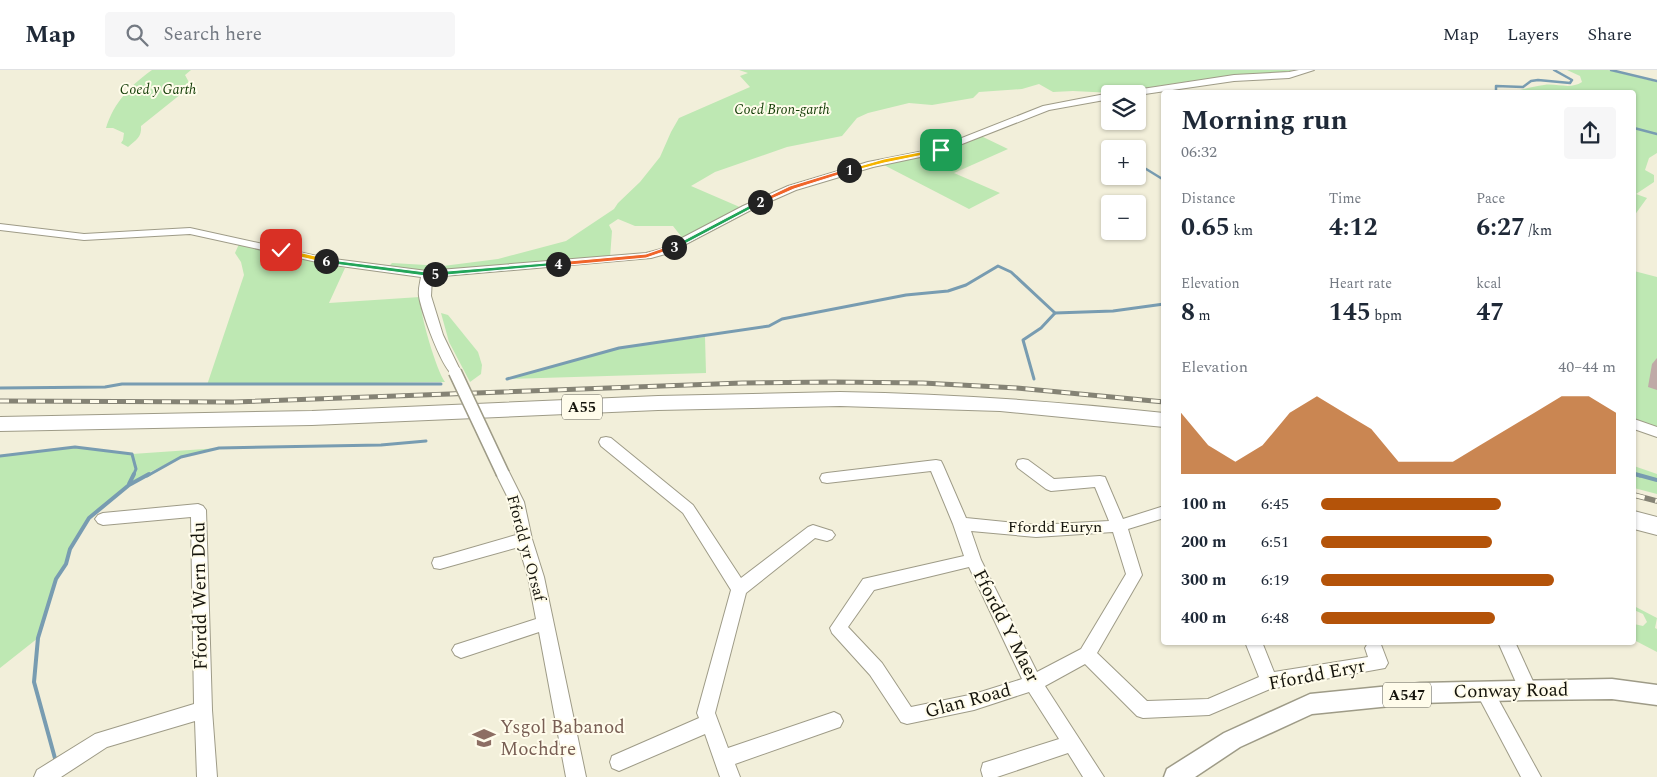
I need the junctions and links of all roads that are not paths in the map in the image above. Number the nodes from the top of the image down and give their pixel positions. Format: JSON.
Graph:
{"nodes":[{"id":1,"x":1310,"y":70,"type":"edge"},
{"id":2,"x":1146,"y":91,"type":"edge"},
{"id":3,"x":1101,"y":98,"type":"edge"},
{"id":4,"x":0,"y":227,"type":"edge"},
{"id":5,"x":426,"y":274,"type":"junction"},
{"id":6,"x":1161,"y":420,"type":"edge"},
{"id":7,"x":0,"y":424,"type":"edge"},
{"id":8,"x":1636,"y":425,"type":"edge"},
{"id":9,"x":1161,"y":430,"type":"edge"},
{"id":10,"x":1657,"y":432,"type":"edge"},
{"id":11,"x":0,"y":433,"type":"edge"},
{"id":12,"x":606,"y":442,"type":"dead end"},
{"id":13,"x":1023,"y":464,"type":"dead end"},
{"id":14,"x":827,"y":478,"type":"dead end"},
{"id":15,"x":1636,"y":510,"type":"edge"},
{"id":16,"x":1161,"y":513,"type":"edge"},
{"id":17,"x":1657,"y":515,"type":"edge"},
{"id":18,"x":103,"y":519,"type":"dead end"},
{"id":19,"x":1636,"y":521,"type":"edge"},
{"id":20,"x":961,"y":524,"type":"junction"},
{"id":21,"x":1119,"y":526,"type":"junction"},
{"id":22,"x":1657,"y":526,"type":"edge"},
{"id":23,"x":827,"y":535,"type":"dead end"},
{"id":24,"x":524,"y":538,"type":"junction"},
{"id":25,"x":974,"y":560,"type":"junction"},
{"id":26,"x":440,"y":563,"type":"dead end"},
{"id":27,"x":739,"y":589,"type":"junction"},
{"id":28,"x":546,"y":623,"type":"junction"},
{"id":29,"x":1254,"y":645,"type":"edge"},
{"id":30,"x":1507,"y":645,"type":"edge"},
{"id":31,"x":1374,"y":648,"type":"dead end"},
{"id":32,"x":461,"y":650,"type":"dead end"},
{"id":33,"x":1087,"y":654,"type":"junction"},
{"id":34,"x":1269,"y":681,"type":"junction"},
{"id":35,"x":1033,"y":683,"type":"junction"},
{"id":36,"x":1528,"y":690,"type":"junction"},
{"id":37,"x":1485,"y":692,"type":"junction"},
{"id":38,"x":1657,"y":695,"type":"edge"},
{"id":39,"x":203,"y":710,"type":"junction"},
{"id":40,"x":834,"y":721,"type":"dead end"},
{"id":41,"x":710,"y":723,"type":"junction"},
{"id":42,"x":1072,"y":743,"type":"junction"},
{"id":43,"x":723,"y":759,"type":"junction"},
{"id":44,"x":619,"y":762,"type":"dead end"},
{"id":45,"x":990,"y":770,"type":"dead end"},
{"id":46,"x":44,"y":777,"type":"edge"},
{"id":47,"x":207,"y":777,"type":"edge"},
{"id":48,"x":576,"y":777,"type":"edge"},
{"id":49,"x":730,"y":777,"type":"edge"},
{"id":50,"x":1094,"y":777,"type":"edge"},
{"id":51,"x":1175,"y":777,"type":"edge"},
{"id":52,"x":1531,"y":777,"type":"edge"}],
"edges":[{"from":1,"to":2,"type":"street"},
{"from":3,"to":5,"type":"street"},
{"from":4,"to":5,"type":"street"},
{"from":5,"to":24,"type":"street","name":"Ffordd yr Orsaf","bridge":true},
{"from":6,"to":7,"type":"highway","number":"A55"},
{"from":8,"to":10,"type":"street"},
{"from":9,"to":11,"type":"highway","number":"A55"},
{"from":12,"to":27,"type":"street"},
{"from":13,"to":21,"type":"street"},
{"from":14,"to":20,"type":"street","name":"Ffordd Y Maer"},
{"from":15,"to":17,"type":"highway"},
{"from":16,"to":21,"type":"street","name":"Ffordd Euryn"},
{"from":18,"to":39,"type":"street","name":"Ffordd Wern Ddu"},
{"from":19,"to":22,"type":"highway"},
{"from":20,"to":21,"type":"street","name":"Ffordd Euryn"},
{"from":20,"to":25,"type":"street","name":"Ffordd Y Maer"},
{"from":21,"to":33,"type":"street"},
{"from":23,"to":27,"type":"street"},
{"from":24,"to":26,"type":"street"},
{"from":24,"to":28,"type":"street","name":"Ffordd yr Orsaf"},
{"from":25,"to":35,"type":"street","name":"Ffordd Y Maer"},
{"from":25,"to":35,"type":"street","name":"Glan Road"},
{"from":27,"to":41,"type":"street"},
{"from":28,"to":32,"type":"street"},
{"from":28,"to":48,"type":"street","name":"Ffordd yr Orsaf"},
{"from":29,"to":34,"type":"street"},
{"from":30,"to":36,"type":"street"},
{"from":31,"to":34,"type":"street","name":"Ffordd Eryr"},
{"from":33,"to":34,"type":"street","name":"Ffordd Eryr"},
{"from":33,"to":35,"type":"street"},
{"from":35,"to":42,"type":"street","name":"Ffordd Y Maer"},
{"from":36,"to":37,"type":"main road","name":"Conway Road","number":"A547"},
{"from":36,"to":38,"type":"main road","name":"Conway Road","number":"A547"},
{"from":37,"to":51,"type":"main road","name":"Conway Road","number":"A547"},
{"from":37,"to":52,"type":"street"},
{"from":39,"to":46,"type":"street"},
{"from":39,"to":47,"type":"street","name":"Ffordd Wern Ddu"},
{"from":40,"to":43,"type":"street"},
{"from":41,"to":43,"type":"street"},
{"from":41,"to":44,"type":"street"},
{"from":42,"to":45,"type":"street"},
{"from":42,"to":50,"type":"street","name":"Ffordd Y Maer"},
{"from":43,"to":49,"type":"street"}]}
